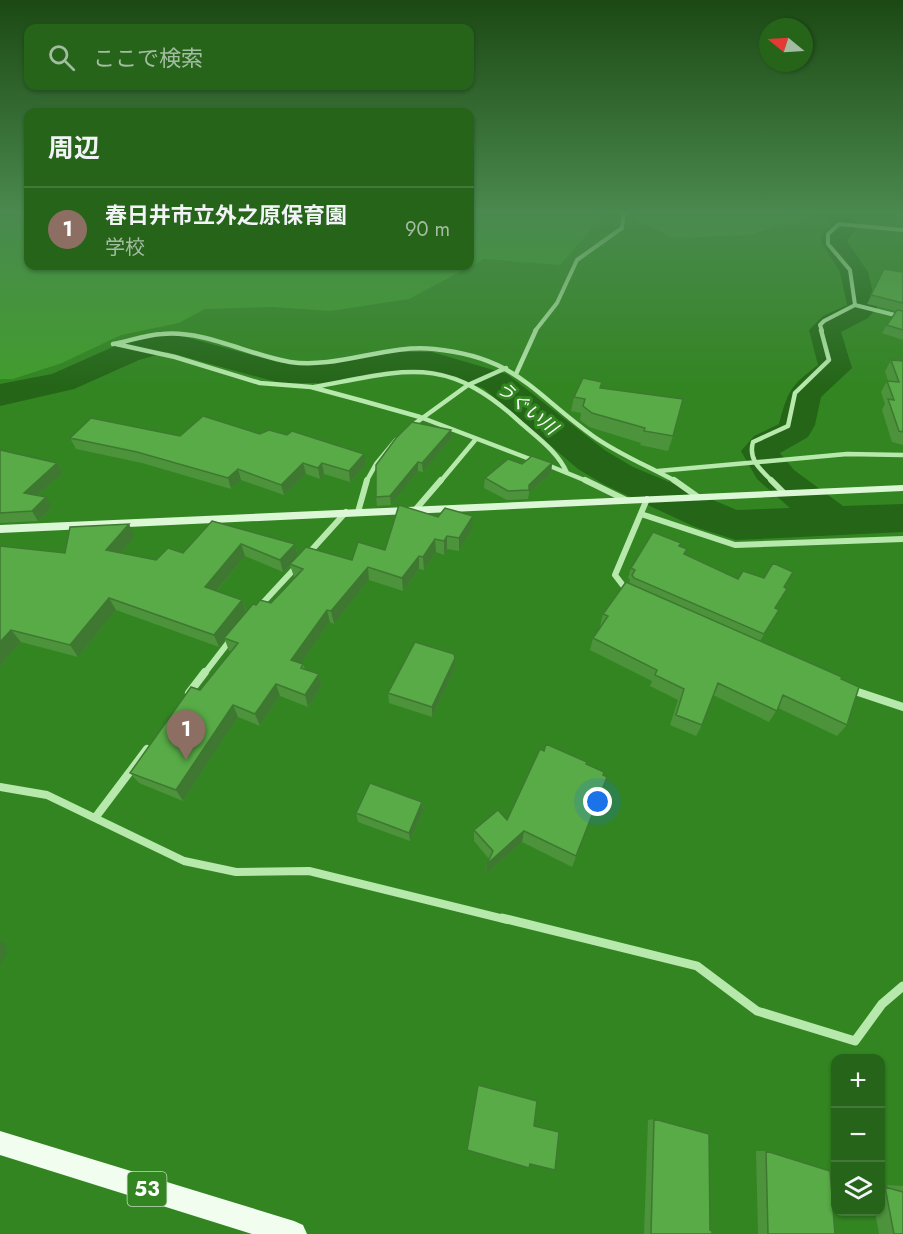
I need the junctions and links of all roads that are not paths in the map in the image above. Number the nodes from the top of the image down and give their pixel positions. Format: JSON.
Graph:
{"nodes":[{"id":1,"x":572,"y":271,"type":"edge"},
{"id":2,"x":850,"y":271,"type":"edge"},
{"id":3,"x":855,"y":305,"type":"junction"},
{"id":4,"x":903,"y":317,"type":"edge"},
{"id":5,"x":506,"y":368,"type":"junction"},
{"id":6,"x":516,"y":374,"type":"junction"},
{"id":7,"x":468,"y":385,"type":"junction"},
{"id":8,"x":311,"y":387,"type":"junction"},
{"id":9,"x":420,"y":417,"type":"junction"},
{"id":10,"x":405,"y":431,"type":"edge"},
{"id":11,"x":398,"y":438,"type":"edge"},
{"id":12,"x":477,"y":439,"type":"junction"},
{"id":13,"x":903,"y":455,"type":"edge"},
{"id":14,"x":755,"y":464,"type":"junction"},
{"id":15,"x":657,"y":471,"type":"junction"},
{"id":16,"x":567,"y":473,"type":"junction"},
{"id":17,"x":903,"y":488,"type":"edge"},
{"id":18,"x":785,"y":494,"type":"junction"},
{"id":19,"x":697,"y":497,"type":"junction"},
{"id":20,"x":626,"y":500,"type":"junction"},
{"id":21,"x":647,"y":500,"type":"junction"},
{"id":22,"x":416,"y":509,"type":"junction"},
{"id":23,"x":358,"y":512,"type":"junction"},
{"id":24,"x":346,"y":513,"type":"junction"},
{"id":25,"x":641,"y":514,"type":"junction"},
{"id":26,"x":0,"y":529,"type":"edge"},
{"id":27,"x":903,"y":539,"type":"edge"},
{"id":28,"x":637,"y":596,"type":"edge"},
{"id":29,"x":250,"y":616,"type":"edge"},
{"id":30,"x":236,"y":633,"type":"edge"},
{"id":31,"x":841,"y":685,"type":"edge"},
{"id":32,"x":185,"y":698,"type":"edge"},
{"id":33,"x":903,"y":707,"type":"edge"},
{"id":34,"x":150,"y":744,"type":"edge"},
{"id":35,"x":0,"y":787,"type":"edge"},
{"id":36,"x":95,"y":818,"type":"junction"},
{"id":37,"x":903,"y":986,"type":"edge"},
{"id":38,"x":0,"y":1143,"type":"edge"},
{"id":39,"x":294,"y":1234,"type":"edge"}],
"edges":[{"from":1,"to":6,"type":"street"},
{"from":2,"to":3,"type":"street"},
{"from":3,"to":4,"type":"street"},
{"from":3,"to":14,"type":"street"},
{"from":5,"to":6,"type":"street"},
{"from":5,"to":7,"type":"street"},
{"from":5,"to":8,"type":"street"},
{"from":6,"to":15,"type":"street"},
{"from":7,"to":8,"type":"street"},
{"from":7,"to":9,"type":"street"},
{"from":7,"to":16,"type":"street"},
{"from":8,"to":9,"type":"street"},
{"from":9,"to":10,"type":"street"},
{"from":9,"to":12,"type":"street"},
{"from":11,"to":23,"type":"street"},
{"from":12,"to":16,"type":"street"},
{"from":12,"to":22,"type":"street"},
{"from":13,"to":14,"type":"street"},
{"from":14,"to":15,"type":"street"},
{"from":14,"to":18,"type":"street"},
{"from":15,"to":19,"type":"street"},
{"from":16,"to":20,"type":"street"},
{"from":17,"to":18,"type":"street"},
{"from":18,"to":19,"type":"street"},
{"from":19,"to":21,"type":"street"},
{"from":20,"to":21,"type":"street"},
{"from":20,"to":22,"type":"street"},
{"from":21,"to":25,"type":"street"},
{"from":22,"to":23,"type":"street"},
{"from":23,"to":24,"type":"street"},
{"from":24,"to":26,"type":"street"},
{"from":24,"to":29,"type":"street"},
{"from":25,"to":27,"type":"street"},
{"from":25,"to":28,"type":"street"},
{"from":30,"to":32,"type":"street"},
{"from":31,"to":33,"type":"street"},
{"from":34,"to":36,"type":"street"},
{"from":35,"to":36,"type":"street"},
{"from":36,"to":37,"type":"street"},
{"from":38,"to":39,"type":"main road","number":"53"}]}
